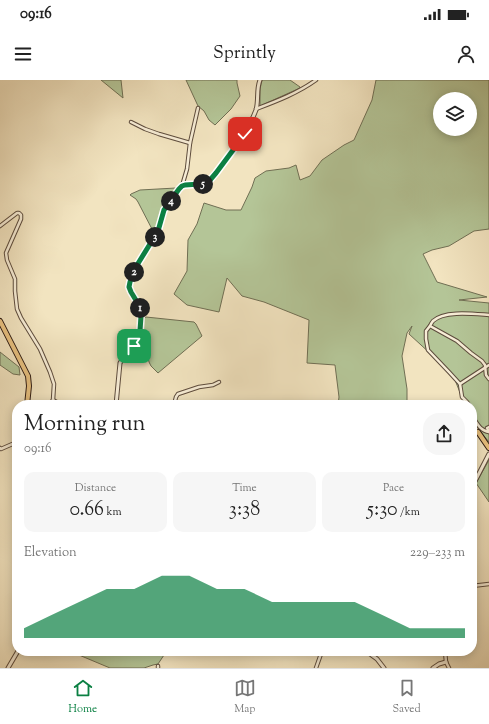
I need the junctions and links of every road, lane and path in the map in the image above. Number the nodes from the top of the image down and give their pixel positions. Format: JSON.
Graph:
{"nodes":[{"id":1,"x":260,"y":80,"type":"edge"},
{"id":2,"x":316,"y":80,"type":"edge"},
{"id":3,"x":198,"y":108,"type":"dead end"},
{"id":4,"x":256,"y":109,"type":"junction"},
{"id":5,"x":131,"y":122,"type":"dead end"},
{"id":6,"x":190,"y":143,"type":"junction"},
{"id":7,"x":182,"y":186,"type":"junction"},
{"id":8,"x":0,"y":226,"type":"edge"},
{"id":9,"x":489,"y":315,"type":"edge"},
{"id":10,"x":0,"y":321,"type":"edge"},
{"id":11,"x":430,"y":326,"type":"junction"},
{"id":12,"x":489,"y":365,"type":"edge"},
{"id":13,"x":485,"y":368,"type":"junction"},
{"id":14,"x":489,"y":379,"type":"edge"},
{"id":15,"x":219,"y":382,"type":"dead end"},
{"id":16,"x":460,"y":384,"type":"junction"},
{"id":17,"x":28,"y":400,"type":"edge"},
{"id":18,"x":53,"y":400,"type":"edge"},
{"id":19,"x":116,"y":400,"type":"edge"},
{"id":20,"x":175,"y":400,"type":"edge"},
{"id":21,"x":465,"y":400,"type":"edge"},
{"id":22,"x":477,"y":424,"type":"edge"},
{"id":23,"x":489,"y":427,"type":"edge"},
{"id":24,"x":477,"y":432,"type":"edge"},
{"id":25,"x":489,"y":432,"type":"edge"},
{"id":26,"x":12,"y":444,"type":"edge"},
{"id":27,"x":0,"y":448,"type":"edge"},
{"id":28,"x":489,"y":448,"type":"edge"},
{"id":29,"x":489,"y":454,"type":"edge"},
{"id":30,"x":477,"y":477,"type":"edge"},
{"id":31,"x":489,"y":584,"type":"edge"},
{"id":32,"x":477,"y":585,"type":"edge"},
{"id":33,"x":15,"y":656,"type":"edge"},
{"id":34,"x":320,"y":656,"type":"edge"},
{"id":35,"x":373,"y":656,"type":"edge"},
{"id":36,"x":445,"y":656,"type":"edge"},
{"id":37,"x":11,"y":662,"type":"junction"},
{"id":38,"x":446,"y":662,"type":"junction"},
{"id":39,"x":8,"y":668,"type":"edge"},
{"id":40,"x":12,"y":668,"type":"edge"},
{"id":41,"x":316,"y":668,"type":"edge"},
{"id":42,"x":384,"y":668,"type":"edge"},
{"id":43,"x":433,"y":668,"type":"edge"},
{"id":44,"x":449,"y":668,"type":"edge"}],
"edges":[{"from":1,"to":4,"type":"street"},
{"from":2,"to":4,"type":"street"},
{"from":3,"to":6,"type":"street"},
{"from":4,"to":7,"type":"street"},
{"from":5,"to":6,"type":"street"},
{"from":6,"to":7,"type":"street"},
{"from":7,"to":19,"type":"street"},
{"from":8,"to":18,"type":"street"},
{"from":9,"to":11,"type":"street"},
{"from":10,"to":17,"type":"highway"},
{"from":11,"to":13,"type":"street"},
{"from":11,"to":16,"type":"street"},
{"from":12,"to":13,"type":"street"},
{"from":13,"to":14,"type":"street"},
{"from":13,"to":16,"type":"street"},
{"from":15,"to":20,"type":"street"},
{"from":16,"to":21,"type":"street"},
{"from":22,"to":25,"type":"street"},
{"from":23,"to":25,"type":"street"},
{"from":24,"to":28,"type":"highway"},
{"from":26,"to":27,"type":"street"},
{"from":29,"to":30,"type":"street"},
{"from":31,"to":32,"type":"street"},
{"from":33,"to":37,"type":"street"},
{"from":34,"to":41,"type":"street"},
{"from":35,"to":42,"type":"street"},
{"from":36,"to":38,"type":"street"},
{"from":37,"to":39,"type":"street"},
{"from":37,"to":40,"type":"street"},
{"from":38,"to":43,"type":"street"},
{"from":38,"to":44,"type":"street"}]}
